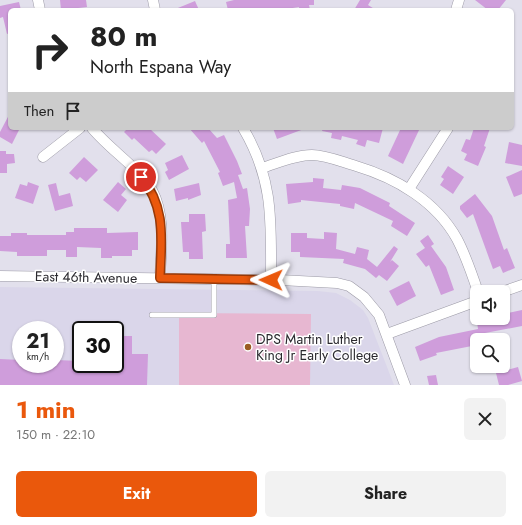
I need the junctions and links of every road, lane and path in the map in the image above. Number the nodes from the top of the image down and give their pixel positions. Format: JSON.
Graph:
{"nodes":[{"id":1,"x":77,"y":130,"type":"edge"},
{"id":2,"x":94,"y":130,"type":"edge"},
{"id":3,"x":244,"y":130,"type":"edge"},
{"id":4,"x":447,"y":130,"type":"edge"},
{"id":5,"x":43,"y":157,"type":"dead end"},
{"id":6,"x":262,"y":168,"type":"junction"},
{"id":7,"x":409,"y":189,"type":"junction"},
{"id":8,"x":0,"y":276,"type":"edge"},
{"id":9,"x":160,"y":278,"type":"junction"},
{"id":10,"x":214,"y":279,"type":"junction"},
{"id":11,"x":271,"y":280,"type":"junction"},
{"id":12,"x":476,"y":285,"type":"edge"},
{"id":13,"x":522,"y":285,"type":"edge"},
{"id":14,"x":510,"y":289,"type":"edge"},
{"id":15,"x":470,"y":304,"type":"edge"},
{"id":16,"x":152,"y":315,"type":"dead end"},
{"id":17,"x":387,"y":334,"type":"junction"},
{"id":18,"x":406,"y":385,"type":"edge"}],
"edges":[{"from":1,"to":5,"type":"street"},
{"from":2,"to":9,"type":"street"},
{"from":3,"to":6,"type":"street"},
{"from":4,"to":7,"type":"street"},
{"from":6,"to":7,"type":"street"},
{"from":6,"to":11,"type":"street"},
{"from":7,"to":12,"type":"street"},
{"from":8,"to":9,"type":"street","name":"East 46th Avenue"},
{"from":9,"to":10,"type":"street","name":"East 46th Avenue"},
{"from":10,"to":11,"type":"street","name":"East 46th Avenue"},
{"from":10,"to":16,"type":"lane"},
{"from":11,"to":17,"type":"street","name":"East 46th Avenue"},
{"from":13,"to":14,"type":"street"},
{"from":15,"to":17,"type":"street"},
{"from":17,"to":18,"type":"street","name":"East 46th Avenue"}]}
